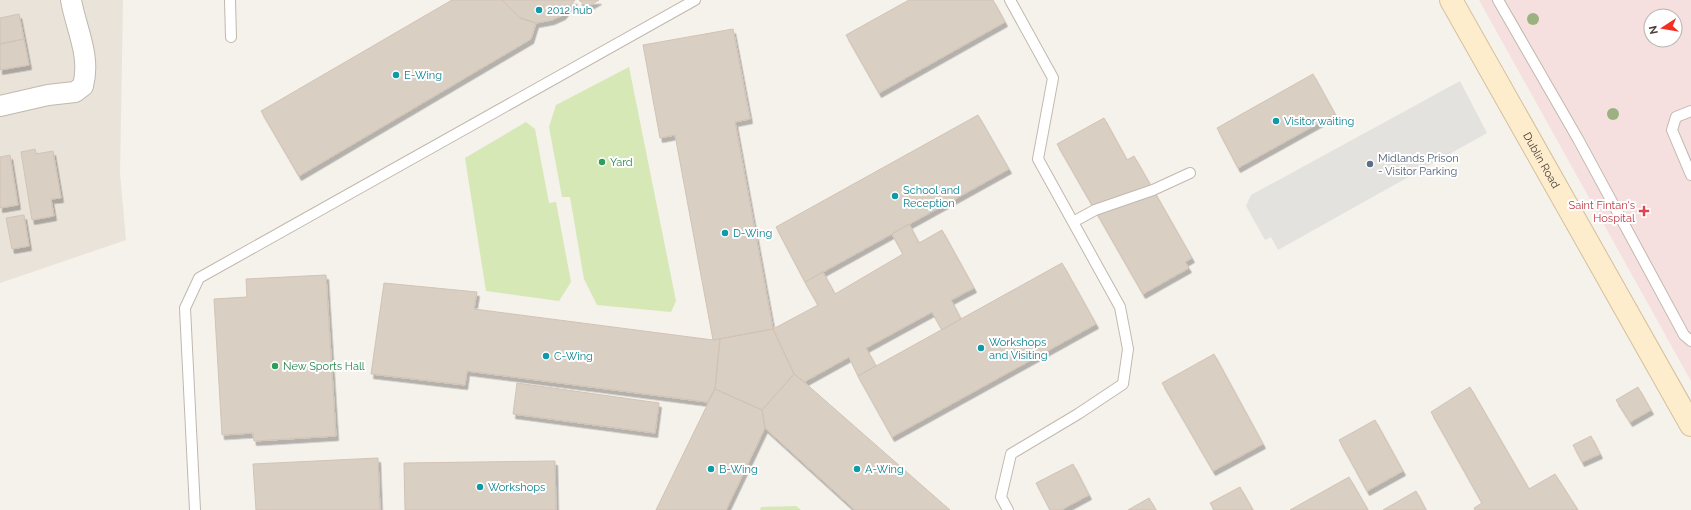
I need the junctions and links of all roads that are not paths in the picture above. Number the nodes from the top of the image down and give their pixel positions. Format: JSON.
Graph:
{"nodes":[{"id":1,"x":71,"y":0,"type":"edge"},
{"id":2,"x":230,"y":0,"type":"edge"},
{"id":3,"x":695,"y":0,"type":"edge"},
{"id":4,"x":1010,"y":0,"type":"edge"},
{"id":5,"x":1451,"y":0,"type":"edge"},
{"id":6,"x":1498,"y":0,"type":"edge"},
{"id":7,"x":231,"y":37,"type":"dead end"},
{"id":8,"x":0,"y":106,"type":"edge"},
{"id":9,"x":1691,"y":111,"type":"edge"},
{"id":10,"x":1190,"y":173,"type":"dead end"},
{"id":11,"x":1691,"y":175,"type":"edge"},
{"id":12,"x":1073,"y":222,"type":"junction"},
{"id":13,"x":1691,"y":341,"type":"edge"},
{"id":14,"x":1691,"y":426,"type":"edge"},
{"id":15,"x":195,"y":510,"type":"edge"},
{"id":16,"x":1008,"y":510,"type":"edge"}],
"edges":[{"from":1,"to":8,"type":"street"},
{"from":2,"to":7,"type":"lane"},
{"from":3,"to":15,"type":"lane"},
{"from":4,"to":12,"type":"lane"},
{"from":5,"to":14,"type":"main road","name":"Dublin Road"},
{"from":6,"to":13,"type":"lane"},
{"from":9,"to":11,"type":"lane"},
{"from":10,"to":12,"type":"lane"},
{"from":12,"to":16,"type":"lane"}]}
